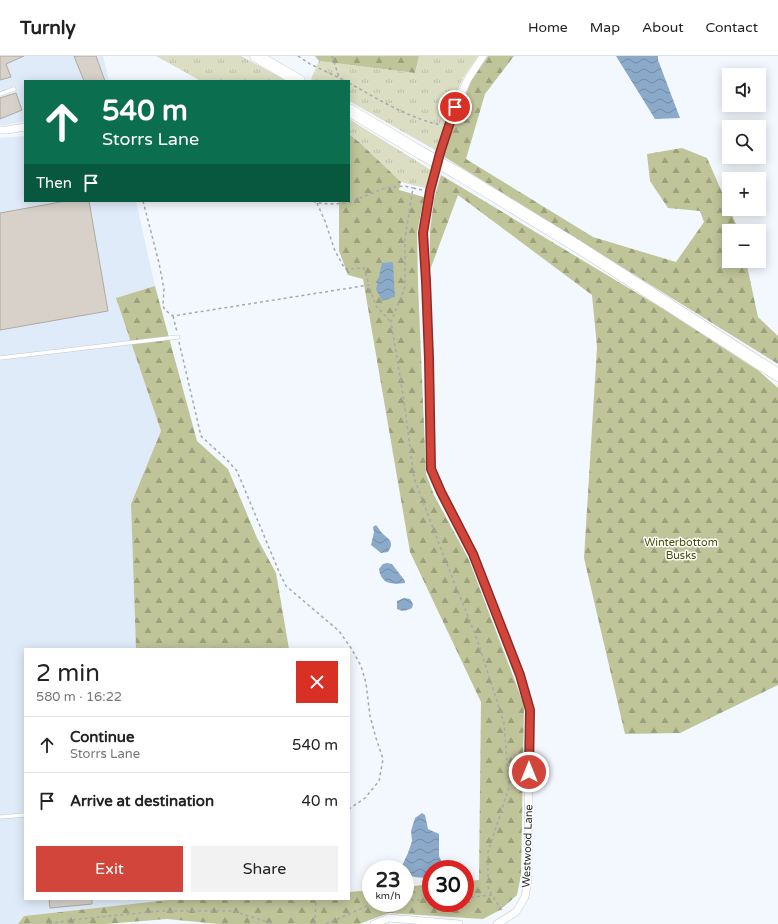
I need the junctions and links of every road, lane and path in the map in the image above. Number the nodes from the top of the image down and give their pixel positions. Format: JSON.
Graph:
{"nodes":[{"id":1,"x":256,"y":56,"type":"edge"},
{"id":2,"x":298,"y":56,"type":"edge"},
{"id":3,"x":332,"y":56,"type":"edge"},
{"id":4,"x":484,"y":56,"type":"edge"},
{"id":5,"x":339,"y":77,"type":"junction"},
{"id":6,"x":297,"y":80,"type":"edge"},
{"id":7,"x":344,"y":80,"type":"edge"},
{"id":8,"x":350,"y":84,"type":"edge"},
{"id":9,"x":14,"y":89,"type":"dead end"},
{"id":10,"x":0,"y":94,"type":"edge"},
{"id":11,"x":350,"y":111,"type":"edge"},
{"id":12,"x":449,"y":127,"type":"junction"},
{"id":13,"x":24,"y":128,"type":"edge"},
{"id":14,"x":0,"y":130,"type":"edge"},
{"id":15,"x":413,"y":188,"type":"junction"},
{"id":16,"x":430,"y":191,"type":"junction"},
{"id":17,"x":143,"y":202,"type":"edge"},
{"id":18,"x":317,"y":203,"type":"joint"},
{"id":19,"x":369,"y":285,"type":"junction"},
{"id":20,"x":173,"y":316,"type":"junction"},
{"id":21,"x":391,"y":322,"type":"junction"},
{"id":22,"x":178,"y":337,"type":"junction"},
{"id":23,"x":0,"y":358,"type":"edge"},
{"id":24,"x":778,"y":375,"type":"edge"},
{"id":25,"x":350,"y":808,"type":"edge"},
{"id":26,"x":24,"y":815,"type":"edge"},
{"id":27,"x":0,"y":817,"type":"edge"},
{"id":28,"x":492,"y":895,"type":"junction"},
{"id":29,"x":474,"y":897,"type":"edge"},
{"id":30,"x":316,"y":900,"type":"edge"},
{"id":31,"x":362,"y":908,"type":"edge"},
{"id":32,"x":506,"y":918,"type":"junction"},
{"id":33,"x":49,"y":924,"type":"edge"},
{"id":34,"x":274,"y":924,"type":"edge"},
{"id":35,"x":315,"y":924,"type":"edge"},
{"id":36,"x":326,"y":924,"type":"edge"},
{"id":37,"x":374,"y":924,"type":"edge"},
{"id":38,"x":459,"y":924,"type":"edge"},
{"id":39,"x":497,"y":924,"type":"edge"}],
"edges":[{"from":1,"to":6,"type":"highway"},
{"from":2,"to":5,"type":"path"},
{"from":3,"to":5,"type":"path"},
{"from":4,"to":12,"type":"street","name":"Westwood Lane"},
{"from":5,"to":7,"type":"path"},
{"from":8,"to":12,"type":"path"},
{"from":9,"to":10,"type":"lane"},
{"from":11,"to":24,"type":"highway","bridge":true},
{"from":12,"to":16,"type":"street","name":"Westwood Lane"},
{"from":13,"to":14,"type":"street"},
{"from":15,"to":16,"type":"path"},
{"from":15,"to":18,"type":"path"},
{"from":15,"to":21,"type":"path"},
{"from":16,"to":32,"type":"street","name":"Westwood Lane"},
{"from":17,"to":20,"type":"path"},
{"from":18,"to":19,"type":"path"},
{"from":19,"to":20,"type":"path"},
{"from":19,"to":21,"type":"path"},
{"from":20,"to":22,"type":"path"},
{"from":21,"to":28,"type":"path"},
{"from":22,"to":23,"type":"lane"},
{"from":22,"to":25,"type":"path"},
{"from":26,"to":27,"type":"lane"},
{"from":28,"to":29,"type":"path"},
{"from":28,"to":32,"type":"path"},
{"from":30,"to":35,"type":"path"},
{"from":31,"to":36,"type":"path"},
{"from":32,"to":39,"type":"street","name":"Westwood Lane"},
{"from":33,"to":34,"type":"path"},
{"from":37,"to":38,"type":"street"}]}
